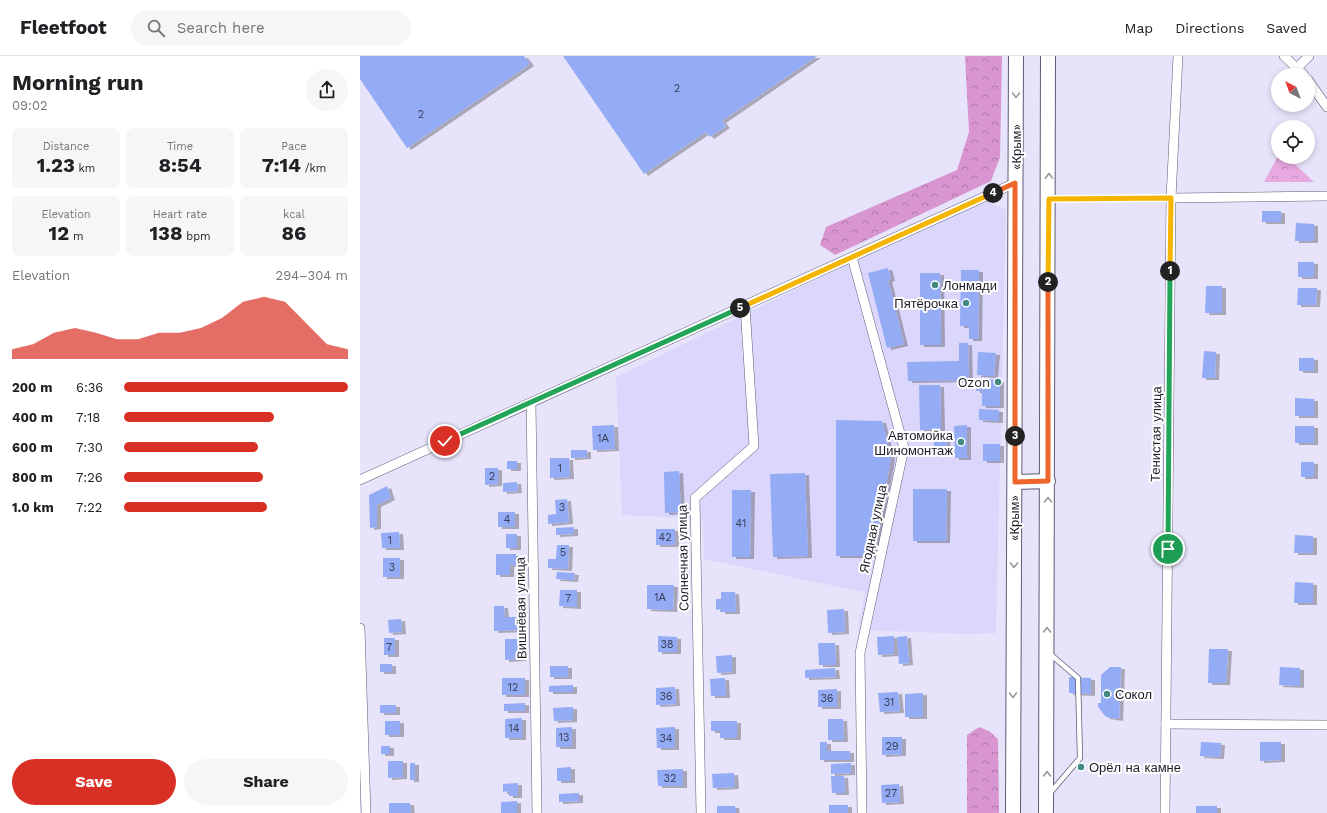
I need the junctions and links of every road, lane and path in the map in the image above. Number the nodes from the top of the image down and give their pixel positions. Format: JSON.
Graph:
{"nodes":[{"id":1,"x":1016,"y":56,"type":"edge"},
{"id":2,"x":1048,"y":56,"type":"edge"},
{"id":3,"x":1178,"y":56,"type":"edge"},
{"id":4,"x":1284,"y":56,"type":"edge"},
{"id":5,"x":1309,"y":56,"type":"edge"},
{"id":6,"x":1297,"y":68,"type":"joint"},
{"id":7,"x":1315,"y":90,"type":"edge"},
{"id":8,"x":1327,"y":106,"type":"edge"},
{"id":9,"x":1015,"y":183,"type":"junction"},
{"id":10,"x":1327,"y":196,"type":"edge"},
{"id":11,"x":1171,"y":198,"type":"junction"},
{"id":12,"x":1049,"y":199,"type":"junction"},
{"id":13,"x":852,"y":257,"type":"junction"},
{"id":14,"x":745,"y":306,"type":"junction"},
{"id":15,"x":531,"y":402,"type":"junction"},
{"id":16,"x":360,"y":480,"type":"edge"},
{"id":17,"x":1048,"y":481,"type":"junction"},
{"id":18,"x":1015,"y":482,"type":"junction"},
{"id":19,"x":360,"y":628,"type":"edge"},
{"id":20,"x":1047,"y":652,"type":"junction"},
{"id":21,"x":1166,"y":724,"type":"junction"},
{"id":22,"x":1327,"y":725,"type":"edge"},
{"id":23,"x":1046,"y":797,"type":"junction"},
{"id":24,"x":366,"y":813,"type":"edge"},
{"id":25,"x":537,"y":813,"type":"edge"},
{"id":26,"x":701,"y":813,"type":"edge"},
{"id":27,"x":862,"y":813,"type":"edge"},
{"id":28,"x":1013,"y":813,"type":"edge"},
{"id":29,"x":1046,"y":813,"type":"edge"},
{"id":30,"x":1165,"y":813,"type":"edge"}],
"edges":[{"from":1,"to":9,"type":"main road","name":"«Крым»","one_way":true},
{"from":12,"to":2,"type":"main road","one_way":true},
{"from":3,"to":11,"type":"street","name":"Тенистая улица"},
{"from":4,"to":6,"type":"street"},
{"from":5,"to":6,"type":"street"},
{"from":7,"to":8,"type":"street"},
{"from":9,"to":13,"type":"street"},
{"from":9,"to":18,"type":"main road","name":"«Крым»"},
{"from":10,"to":11,"type":"street"},
{"from":11,"to":12,"type":"lane"},
{"from":11,"to":21,"type":"street","name":"Тенистая улица"},
{"from":12,"to":17,"type":"main road"},
{"from":13,"to":14,"type":"street"},
{"from":13,"to":27,"type":"street","name":"Ягодная улица"},
{"from":14,"to":15,"type":"street"},
{"from":14,"to":26,"type":"street","name":"Солнечная улица"},
{"from":15,"to":16,"type":"street"},
{"from":15,"to":25,"type":"street","name":"Вишнёвая улица"},
{"from":17,"to":18,"type":"main road"},
{"from":20,"to":17,"type":"main road","one_way":true},
{"from":18,"to":28,"type":"main road","name":"«Крым»","one_way":true},
{"from":19,"to":24,"type":"street"},
{"from":23,"to":20,"type":"main road","one_way":true},
{"from":20,"to":23,"type":"lane"},
{"from":21,"to":22,"type":"street"},
{"from":21,"to":30,"type":"street","name":"Тенистая улица"},
{"from":23,"to":29,"type":"main road"}]}
